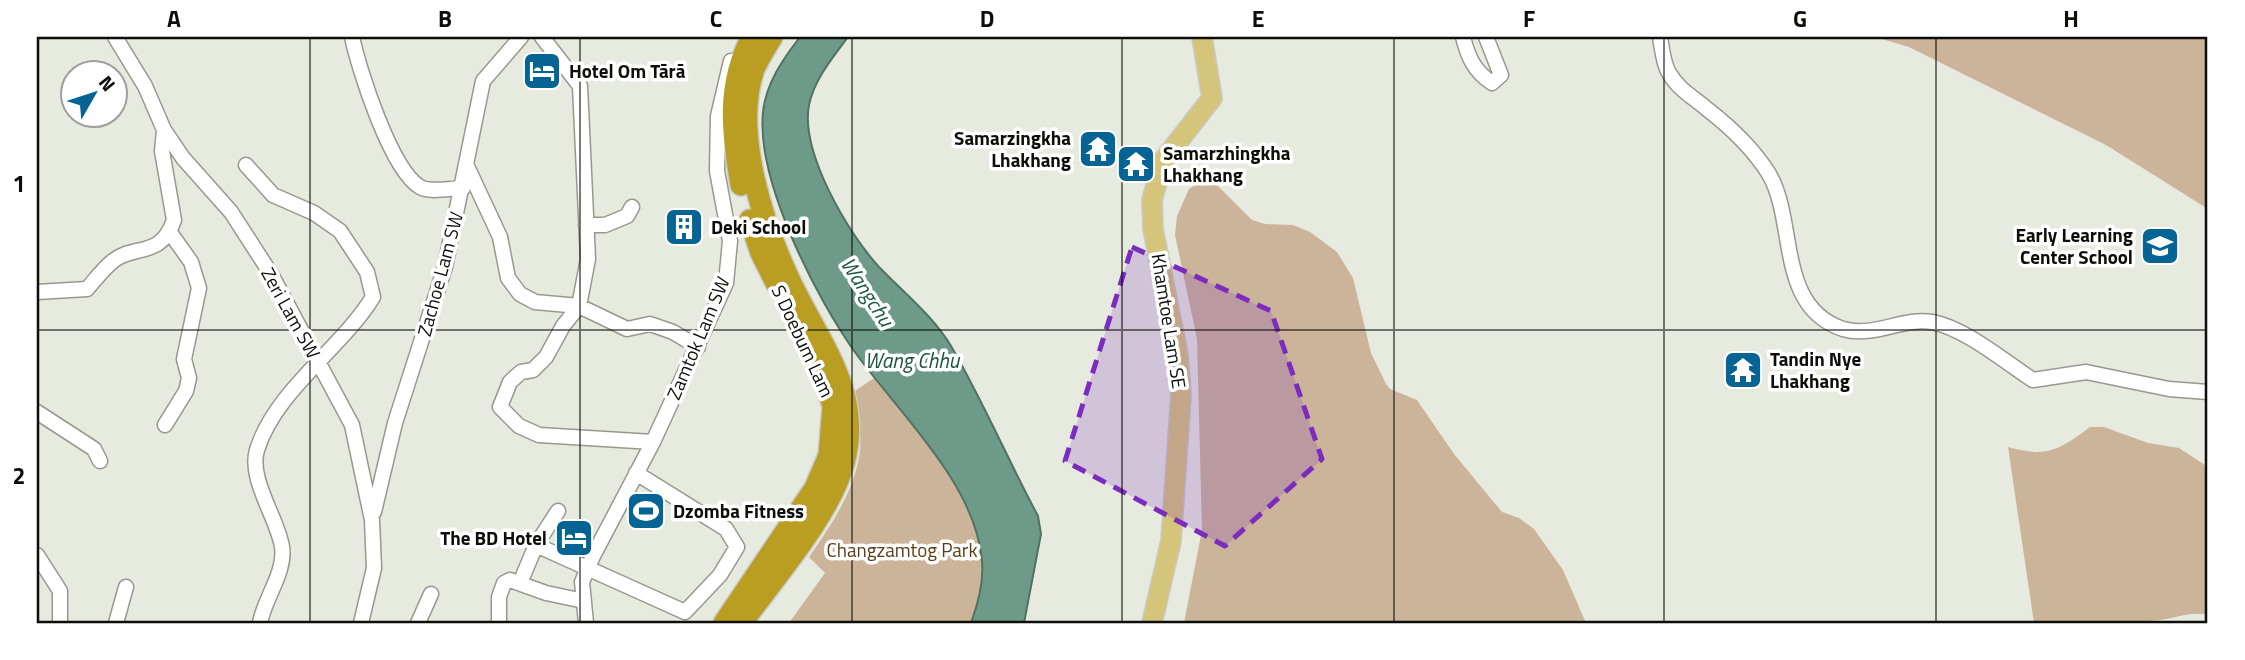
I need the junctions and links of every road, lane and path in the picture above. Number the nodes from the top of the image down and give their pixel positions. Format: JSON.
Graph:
{"nodes":[{"id":1,"x":115,"y":37,"type":"edge"},
{"id":2,"x":352,"y":37,"type":"edge"},
{"id":3,"x":521,"y":37,"type":"edge"},
{"id":4,"x":542,"y":37,"type":"edge"},
{"id":5,"x":741,"y":37,"type":"edge"},
{"id":6,"x":752,"y":37,"type":"edge"},
{"id":7,"x":772,"y":37,"type":"edge"},
{"id":8,"x":1202,"y":37,"type":"edge"},
{"id":9,"x":1464,"y":37,"type":"edge"},
{"id":10,"x":1486,"y":37,"type":"edge"},
{"id":11,"x":1660,"y":37,"type":"edge"},
{"id":12,"x":164,"y":130,"type":"junction"},
{"id":13,"x":465,"y":163,"type":"junction"},
{"id":14,"x":246,"y":164,"type":"dead end"},
{"id":15,"x":463,"y":188,"type":"junction"},
{"id":16,"x":632,"y":207,"type":"dead end"},
{"id":17,"x":586,"y":225,"type":"junction"},
{"id":18,"x":169,"y":231,"type":"junction"},
{"id":19,"x":37,"y":292,"type":"edge"},
{"id":20,"x":579,"y":306,"type":"junction"},
{"id":21,"x":698,"y":347,"type":"junction"},
{"id":22,"x":319,"y":362,"type":"junction"},
{"id":23,"x":2208,"y":392,"type":"edge"},
{"id":24,"x":37,"y":412,"type":"edge"},
{"id":25,"x":165,"y":425,"type":"dead end"},
{"id":26,"x":653,"y":442,"type":"junction"},
{"id":27,"x":100,"y":461,"type":"dead end"},
{"id":28,"x":636,"y":473,"type":"junction"},
{"id":29,"x":558,"y":511,"type":"dead end"},
{"id":30,"x":372,"y":520,"type":"junction"},
{"id":31,"x":536,"y":545,"type":"junction"},
{"id":32,"x":37,"y":555,"type":"edge"},
{"id":33,"x":588,"y":568,"type":"junction"},
{"id":34,"x":520,"y":583,"type":"junction"},
{"id":35,"x":126,"y":587,"type":"dead end"},
{"id":36,"x":431,"y":594,"type":"dead end"},
{"id":37,"x":584,"y":601,"type":"junction"},
{"id":38,"x":60,"y":623,"type":"edge"},
{"id":39,"x":116,"y":623,"type":"edge"},
{"id":40,"x":260,"y":623,"type":"edge"},
{"id":41,"x":361,"y":623,"type":"edge"},
{"id":42,"x":418,"y":623,"type":"edge"},
{"id":43,"x":499,"y":623,"type":"edge"},
{"id":44,"x":586,"y":623,"type":"edge"},
{"id":45,"x":724,"y":623,"type":"edge"},
{"id":46,"x":742,"y":623,"type":"edge"},
{"id":47,"x":1152,"y":623,"type":"edge"}],
"edges":[{"from":1,"to":12,"type":"street","name":"Zeri Lam SW"},
{"from":2,"to":15,"type":"street"},
{"from":3,"to":13,"type":"street","name":"Zachoe Lam SW"},
{"from":4,"to":17,"type":"street"},
{"from":5,"to":21,"type":"street","name":"Zamtok Lam SW"},
{"from":6,"to":45,"type":"highway","name":"S Doebum Lam"},
{"from":7,"to":46,"type":"highway","name":"S Doebum Lam"},
{"from":8,"to":47,"type":"main road","name":"Khamtoe Lam SE"},
{"from":9,"to":10,"type":"street"},
{"from":11,"to":23,"type":"street"},
{"from":12,"to":18,"type":"street"},
{"from":12,"to":22,"type":"street","name":"Zeri Lam SW"},
{"from":13,"to":15,"type":"street","name":"Zachoe Lam SW"},
{"from":13,"to":20,"type":"street"},
{"from":14,"to":22,"type":"street"},
{"from":15,"to":30,"type":"street","name":"Zachoe Lam SW"},
{"from":16,"to":17,"type":"street"},
{"from":17,"to":20,"type":"street"},
{"from":18,"to":19,"type":"street"},
{"from":18,"to":25,"type":"street"},
{"from":20,"to":21,"type":"street"},
{"from":20,"to":26,"type":"street"},
{"from":21,"to":26,"type":"street","name":"Zamtok Lam SW"},
{"from":22,"to":30,"type":"street","name":"Zeri Lam SW"},
{"from":22,"to":40,"type":"street"},
{"from":24,"to":27,"type":"street"},
{"from":26,"to":28,"type":"street","name":"Zamtok Lam SW"},
{"from":28,"to":33,"type":"street","name":"Zamtok Lam SW"},
{"from":28,"to":33,"type":"street"},
{"from":29,"to":31,"type":"street"},
{"from":30,"to":41,"type":"street","name":"Zeri Lam SW"},
{"from":31,"to":33,"type":"street"},
{"from":31,"to":34,"type":"street"},
{"from":32,"to":38,"type":"street"},
{"from":33,"to":37,"type":"street","name":"Zamtok Lam SW"},
{"from":34,"to":37,"type":"street"},
{"from":34,"to":43,"type":"street"},
{"from":35,"to":39,"type":"street"},
{"from":36,"to":42,"type":"street"},
{"from":37,"to":44,"type":"street","name":"Zamtok Lam SW"}]}
